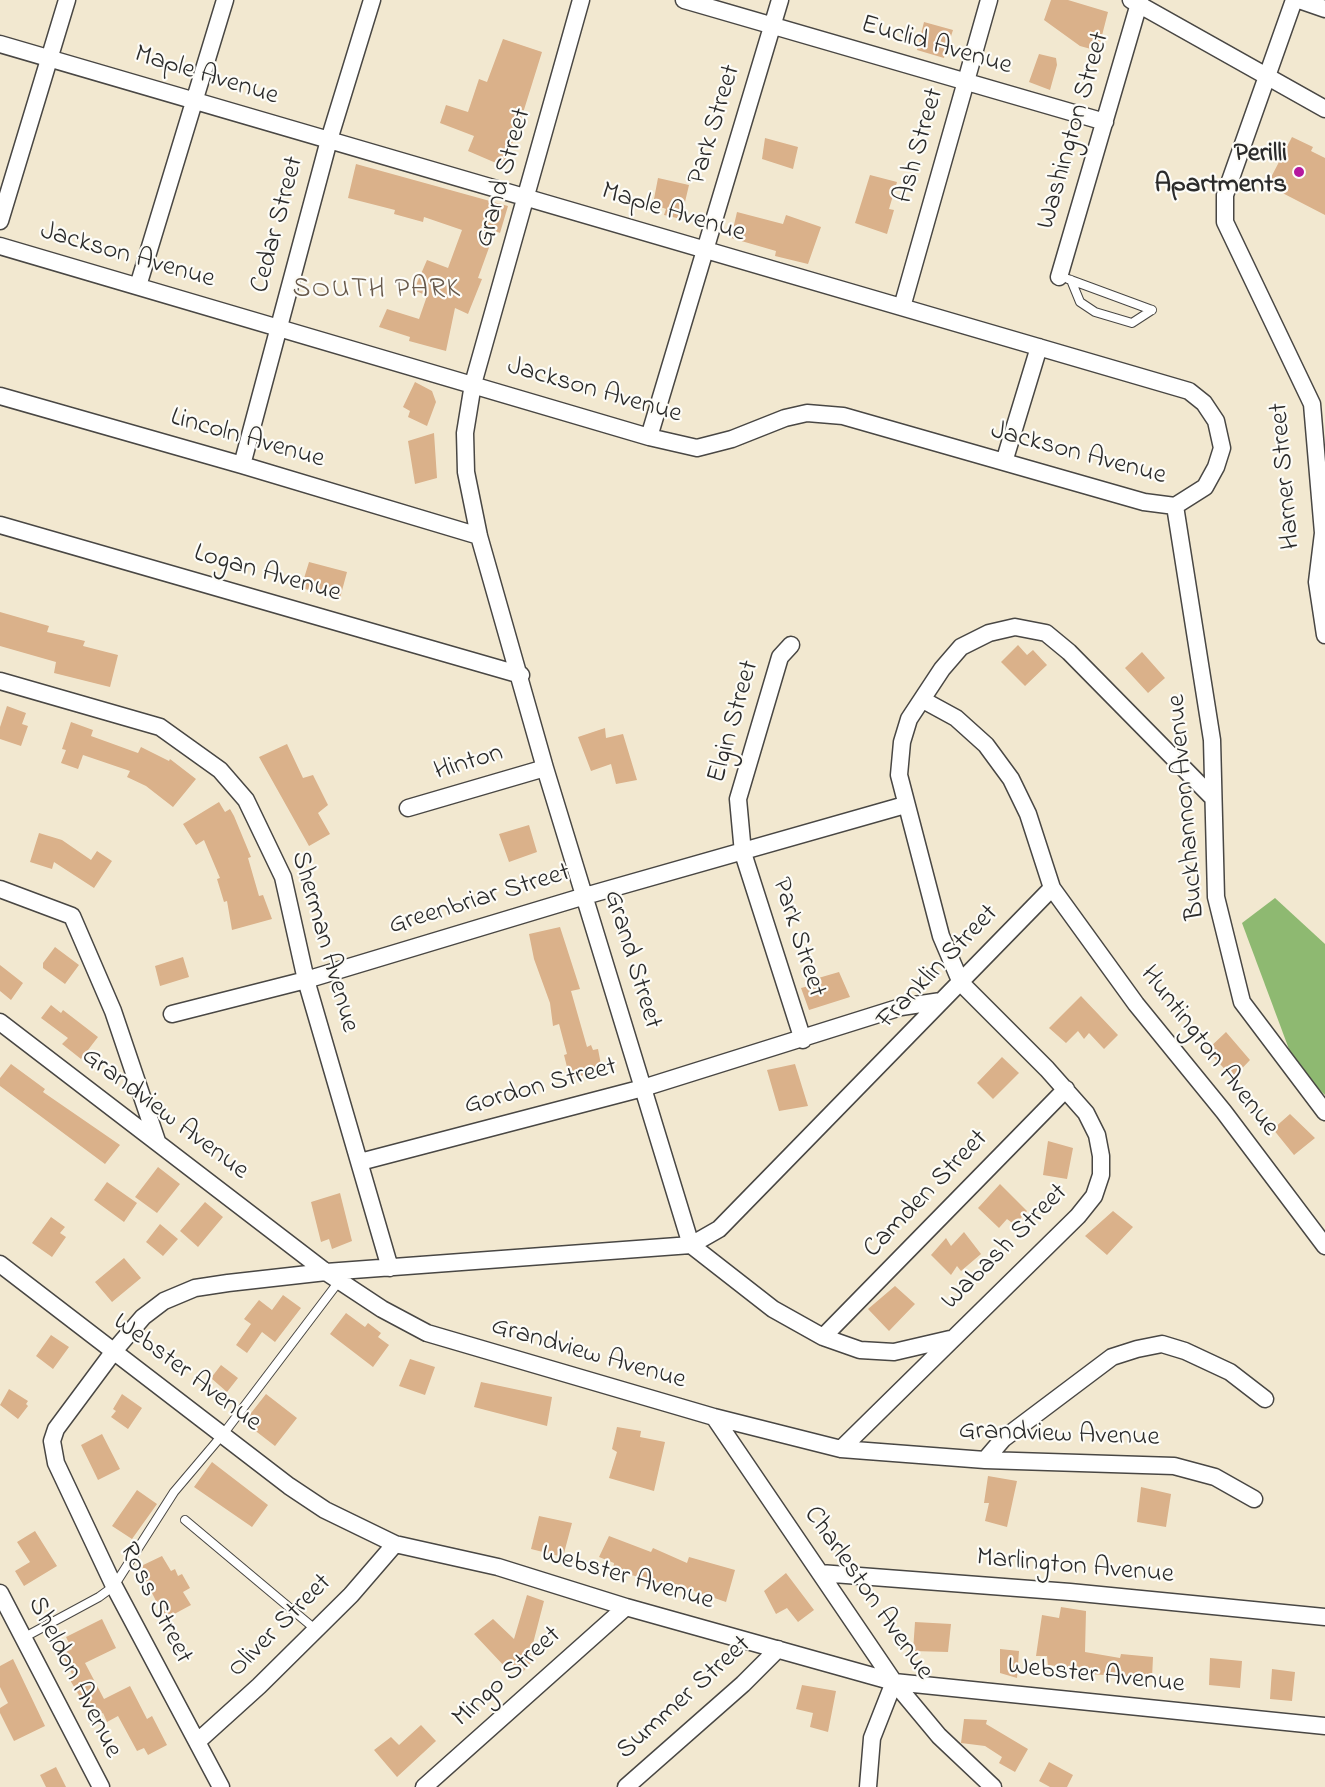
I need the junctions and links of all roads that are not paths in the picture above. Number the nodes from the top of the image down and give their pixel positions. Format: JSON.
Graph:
{"nodes":[{"id":1,"x":67,"y":0,"type":"edge"},
{"id":2,"x":225,"y":0,"type":"edge"},
{"id":3,"x":372,"y":0,"type":"edge"},
{"id":4,"x":582,"y":0,"type":"edge"},
{"id":5,"x":684,"y":0,"type":"edge"},
{"id":6,"x":780,"y":0,"type":"edge"},
{"id":7,"x":989,"y":0,"type":"edge"},
{"id":8,"x":1294,"y":0,"type":"edge"},
{"id":9,"x":1299,"y":0,"type":"edge"},
{"id":10,"x":1136,"y":2,"type":"edge"},
{"id":11,"x":1325,"y":9,"type":"edge"},
{"id":12,"x":772,"y":27,"type":"junction"},
{"id":13,"x":0,"y":44,"type":"edge"},
{"id":14,"x":50,"y":57,"type":"junction"},
{"id":15,"x":1266,"y":77,"type":"junction"},
{"id":16,"x":966,"y":82,"type":"junction"},
{"id":17,"x":195,"y":100,"type":"junction"},
{"id":18,"x":1325,"y":109,"type":"edge"},
{"id":19,"x":1105,"y":122,"type":"junction"},
{"id":20,"x":329,"y":140,"type":"junction"},
{"id":21,"x":527,"y":196,"type":"junction"},
{"id":22,"x":0,"y":221,"type":"edge"},
{"id":23,"x":0,"y":246,"type":"edge"},
{"id":24,"x":704,"y":251,"type":"junction"},
{"id":25,"x":1065,"y":278,"type":"junction"},
{"id":26,"x":138,"y":286,"type":"junction"},
{"id":27,"x":902,"y":307,"type":"junction"},
{"id":28,"x":278,"y":328,"type":"junction"},
{"id":29,"x":1039,"y":347,"type":"junction"},
{"id":30,"x":473,"y":384,"type":"junction"},
{"id":31,"x":0,"y":396,"type":"edge"},
{"id":32,"x":649,"y":437,"type":"junction"},
{"id":33,"x":1004,"y":462,"type":"junction"},
{"id":34,"x":242,"y":465,"type":"junction"},
{"id":35,"x":1175,"y":506,"type":"junction"},
{"id":36,"x":0,"y":525,"type":"edge"},
{"id":37,"x":479,"y":536,"type":"junction"},
{"id":38,"x":1325,"y":635,"type":"edge"},
{"id":39,"x":791,"y":645,"type":"dead end"},
{"id":40,"x":521,"y":675,"type":"junction"},
{"id":41,"x":0,"y":681,"type":"edge"},
{"id":42,"x":923,"y":700,"type":"junction"},
{"id":43,"x":545,"y":768,"type":"junction"},
{"id":44,"x":1212,"y":797,"type":"junction"},
{"id":45,"x":905,"y":804,"type":"junction"},
{"id":46,"x":408,"y":808,"type":"dead end"},
{"id":47,"x":743,"y":853,"type":"junction"},
{"id":48,"x":1052,"y":888,"type":"junction"},
{"id":49,"x":0,"y":889,"type":"edge"},
{"id":50,"x":585,"y":896,"type":"junction"},
{"id":51,"x":306,"y":980,"type":"junction"},
{"id":52,"x":962,"y":983,"type":"junction"},
{"id":53,"x":942,"y":1002,"type":"junction"},
{"id":54,"x":172,"y":1014,"type":"dead end"},
{"id":55,"x":0,"y":1022,"type":"edge"},
{"id":56,"x":803,"y":1040,"type":"junction"},
{"id":57,"x":643,"y":1088,"type":"junction"},
{"id":58,"x":1066,"y":1089,"type":"junction"},
{"id":59,"x":1325,"y":1112,"type":"edge"},
{"id":60,"x":157,"y":1141,"type":"junction"},
{"id":61,"x":360,"y":1162,"type":"junction"},
{"id":62,"x":691,"y":1245,"type":"junction"},
{"id":63,"x":1325,"y":1246,"type":"edge"},
{"id":64,"x":0,"y":1264,"type":"edge"},
{"id":65,"x":390,"y":1268,"type":"junction"},
{"id":66,"x":333,"y":1276,"type":"junction"},
{"id":67,"x":823,"y":1337,"type":"junction"},
{"id":68,"x":952,"y":1338,"type":"junction"},
{"id":69,"x":114,"y":1351,"type":"junction"},
{"id":70,"x":1265,"y":1399,"type":"dead end"},
{"id":71,"x":714,"y":1417,"type":"junction"},
{"id":72,"x":224,"y":1433,"type":"junction"},
{"id":73,"x":841,"y":1449,"type":"junction"},
{"id":74,"x":985,"y":1460,"type":"junction"},
{"id":75,"x":1254,"y":1499,"type":"dead end"},
{"id":76,"x":185,"y":1520,"type":"dead end"},
{"id":77,"x":395,"y":1544,"type":"junction"},
{"id":78,"x":819,"y":1573,"type":"junction"},
{"id":79,"x":114,"y":1586,"type":"junction"},
{"id":80,"x":0,"y":1593,"type":"edge"},
{"id":81,"x":626,"y":1607,"type":"junction"},
{"id":82,"x":1325,"y":1617,"type":"edge"},
{"id":83,"x":315,"y":1629,"type":"junction"},
{"id":84,"x":23,"y":1638,"type":"junction"},
{"id":85,"x":778,"y":1649,"type":"junction"},
{"id":86,"x":894,"y":1682,"type":"junction"},
{"id":87,"x":1325,"y":1726,"type":"edge"},
{"id":88,"x":197,"y":1742,"type":"junction"},
{"id":89,"x":101,"y":1787,"type":"edge"},
{"id":90,"x":221,"y":1787,"type":"edge"},
{"id":91,"x":424,"y":1787,"type":"edge"},
{"id":92,"x":626,"y":1787,"type":"edge"},
{"id":93,"x":868,"y":1787,"type":"edge"},
{"id":94,"x":993,"y":1787,"type":"edge"}],
"edges":[{"from":1,"to":14,"type":"street"},
{"from":2,"to":17,"type":"street"},
{"from":3,"to":20,"type":"street","name":"Cedar Street"},
{"from":4,"to":21,"type":"street","name":"Grand Street"},
{"from":5,"to":12,"type":"street","name":"Euclid Avenue"},
{"from":6,"to":12,"type":"street","name":"Park Street"},
{"from":7,"to":16,"type":"street","name":"Ash Street"},
{"from":8,"to":15,"type":"street"},
{"from":9,"to":11,"type":"street"},
{"from":10,"to":15,"type":"street"},
{"from":10,"to":19,"type":"street","name":"Washington Street"},
{"from":12,"to":16,"type":"street","name":"Euclid Avenue"},
{"from":12,"to":24,"type":"street","name":"Park Street"},
{"from":13,"to":14,"type":"street","name":"Maple Avenue"},
{"from":14,"to":17,"type":"street","name":"Maple Avenue"},
{"from":14,"to":22,"type":"street"},
{"from":15,"to":18,"type":"street"},
{"from":15,"to":38,"type":"street","name":"Harner Street"},
{"from":16,"to":19,"type":"street","name":"Euclid Avenue"},
{"from":16,"to":27,"type":"street","name":"Ash Street"},
{"from":17,"to":20,"type":"street","name":"Maple Avenue"},
{"from":17,"to":26,"type":"street"},
{"from":19,"to":25,"type":"street","name":"Washington Street"},
{"from":20,"to":21,"type":"street","name":"Maple Avenue"},
{"from":20,"to":28,"type":"street","name":"Cedar Street"},
{"from":21,"to":24,"type":"street","name":"Maple Avenue"},
{"from":21,"to":30,"type":"street","name":"Grand Street"},
{"from":23,"to":26,"type":"street","name":"Jackson Avenue"},
{"from":24,"to":27,"type":"street","name":"Maple Avenue"},
{"from":24,"to":32,"type":"street","name":"Park Street"},
{"from":25,"to":25,"type":"lane"},
{"from":26,"to":28,"type":"street","name":"Jackson Avenue"},
{"from":27,"to":29,"type":"street","name":"Maple Avenue"},
{"from":28,"to":30,"type":"street","name":"Jackson Avenue"},
{"from":28,"to":34,"type":"street","name":"Cedar Street"},
{"from":29,"to":33,"type":"street"},
{"from":29,"to":35,"type":"street","name":"Maple Avenue"},
{"from":30,"to":32,"type":"street","name":"Jackson Avenue"},
{"from":30,"to":37,"type":"street","name":"Grand Street"},
{"from":31,"to":34,"type":"street","name":"Lincoln Avenue"},
{"from":32,"to":33,"type":"street","name":"Jackson Avenue"},
{"from":33,"to":35,"type":"street","name":"Jackson Avenue"},
{"from":34,"to":37,"type":"street","name":"Lincoln Avenue"},
{"from":35,"to":44,"type":"street","name":"Buckhannon Avenue"},
{"from":36,"to":40,"type":"street","name":"Logan Avenue"},
{"from":37,"to":40,"type":"street","name":"Grand Street"},
{"from":39,"to":47,"type":"street","name":"Elgin Street"},
{"from":40,"to":43,"type":"street","name":"Grand Street"},
{"from":41,"to":51,"type":"street","name":"Sherman Avenue"},
{"from":42,"to":44,"type":"street"},
{"from":42,"to":45,"type":"street"},
{"from":42,"to":48,"type":"street"},
{"from":43,"to":46,"type":"street","name":"Hinton"},
{"from":43,"to":50,"type":"street","name":"Grand Street"},
{"from":44,"to":59,"type":"street","name":"Buckhannon Avenue"},
{"from":45,"to":47,"type":"street","name":"Greenbriar Street"},
{"from":45,"to":52,"type":"street"},
{"from":47,"to":50,"type":"street","name":"Greenbriar Street"},
{"from":47,"to":56,"type":"street","name":"Park Street"},
{"from":48,"to":52,"type":"street","name":"Franklin Street"},
{"from":48,"to":63,"type":"street","name":"Huntington Avenue"},
{"from":49,"to":60,"type":"street"},
{"from":50,"to":51,"type":"street","name":"Greenbriar Street"},
{"from":50,"to":57,"type":"street","name":"Grand Street"},
{"from":51,"to":54,"type":"street","name":"Greenbriar Street"},
{"from":51,"to":61,"type":"street","name":"Sherman Avenue"},
{"from":52,"to":53,"type":"street","name":"Franklin Street"},
{"from":52,"to":58,"type":"street","name":"Wabash Street"},
{"from":53,"to":56,"type":"street","name":"Gordon Street"},
{"from":53,"to":62,"type":"street","name":"Franklin Street"},
{"from":55,"to":60,"type":"street","name":"Grandview Avenue"},
{"from":56,"to":57,"type":"street","name":"Gordon Street"},
{"from":57,"to":61,"type":"street","name":"Gordon Street"},
{"from":57,"to":62,"type":"street","name":"Grand Street"},
{"from":58,"to":67,"type":"street","name":"Camden Street"},
{"from":58,"to":68,"type":"street","name":"Wabash Street"},
{"from":60,"to":66,"type":"street","name":"Grandview Avenue"},
{"from":61,"to":65,"type":"street","name":"Sherman Avenue"},
{"from":62,"to":65,"type":"street"},
{"from":62,"to":67,"type":"street"},
{"from":64,"to":69,"type":"street","name":"Webster Avenue"},
{"from":65,"to":66,"type":"street"},
{"from":66,"to":69,"type":"street"},
{"from":66,"to":71,"type":"street","name":"Grandview Avenue"},
{"from":66,"to":72,"type":"lane"},
{"from":67,"to":68,"type":"street"},
{"from":68,"to":73,"type":"street","name":"Wabash Street"},
{"from":69,"to":72,"type":"street","name":"Webster Avenue"},
{"from":69,"to":79,"type":"street","name":"Ross Street"},
{"from":70,"to":74,"type":"street"},
{"from":71,"to":73,"type":"street","name":"Grandview Avenue"},
{"from":71,"to":78,"type":"street","name":"Charleston Avenue"},
{"from":72,"to":77,"type":"street","name":"Webster Avenue"},
{"from":72,"to":79,"type":"lane"},
{"from":73,"to":74,"type":"street","name":"Grandview Avenue"},
{"from":74,"to":75,"type":"street","name":"Grandview Avenue"},
{"from":76,"to":83,"type":"lane"},
{"from":77,"to":81,"type":"street","name":"Webster Avenue"},
{"from":77,"to":83,"type":"street","name":"Oliver Street"},
{"from":78,"to":82,"type":"street","name":"Marlington Avenue"},
{"from":78,"to":86,"type":"street","name":"Charleston Avenue"},
{"from":79,"to":84,"type":"lane"},
{"from":79,"to":88,"type":"street","name":"Ross Street"},
{"from":80,"to":84,"type":"street","name":"Sheldon Avenue"},
{"from":81,"to":85,"type":"street","name":"Webster Avenue"},
{"from":81,"to":91,"type":"street","name":"Mingo Street"},
{"from":83,"to":88,"type":"street","name":"Oliver Street"},
{"from":84,"to":89,"type":"street","name":"Sheldon Avenue"},
{"from":85,"to":86,"type":"street","name":"Webster Avenue"},
{"from":85,"to":92,"type":"street","name":"Summer Street"},
{"from":86,"to":87,"type":"street","name":"Webster Avenue"},
{"from":86,"to":93,"type":"street"},
{"from":86,"to":94,"type":"street","name":"Charleston Avenue"},
{"from":88,"to":90,"type":"street","name":"Ross Street"}]}
